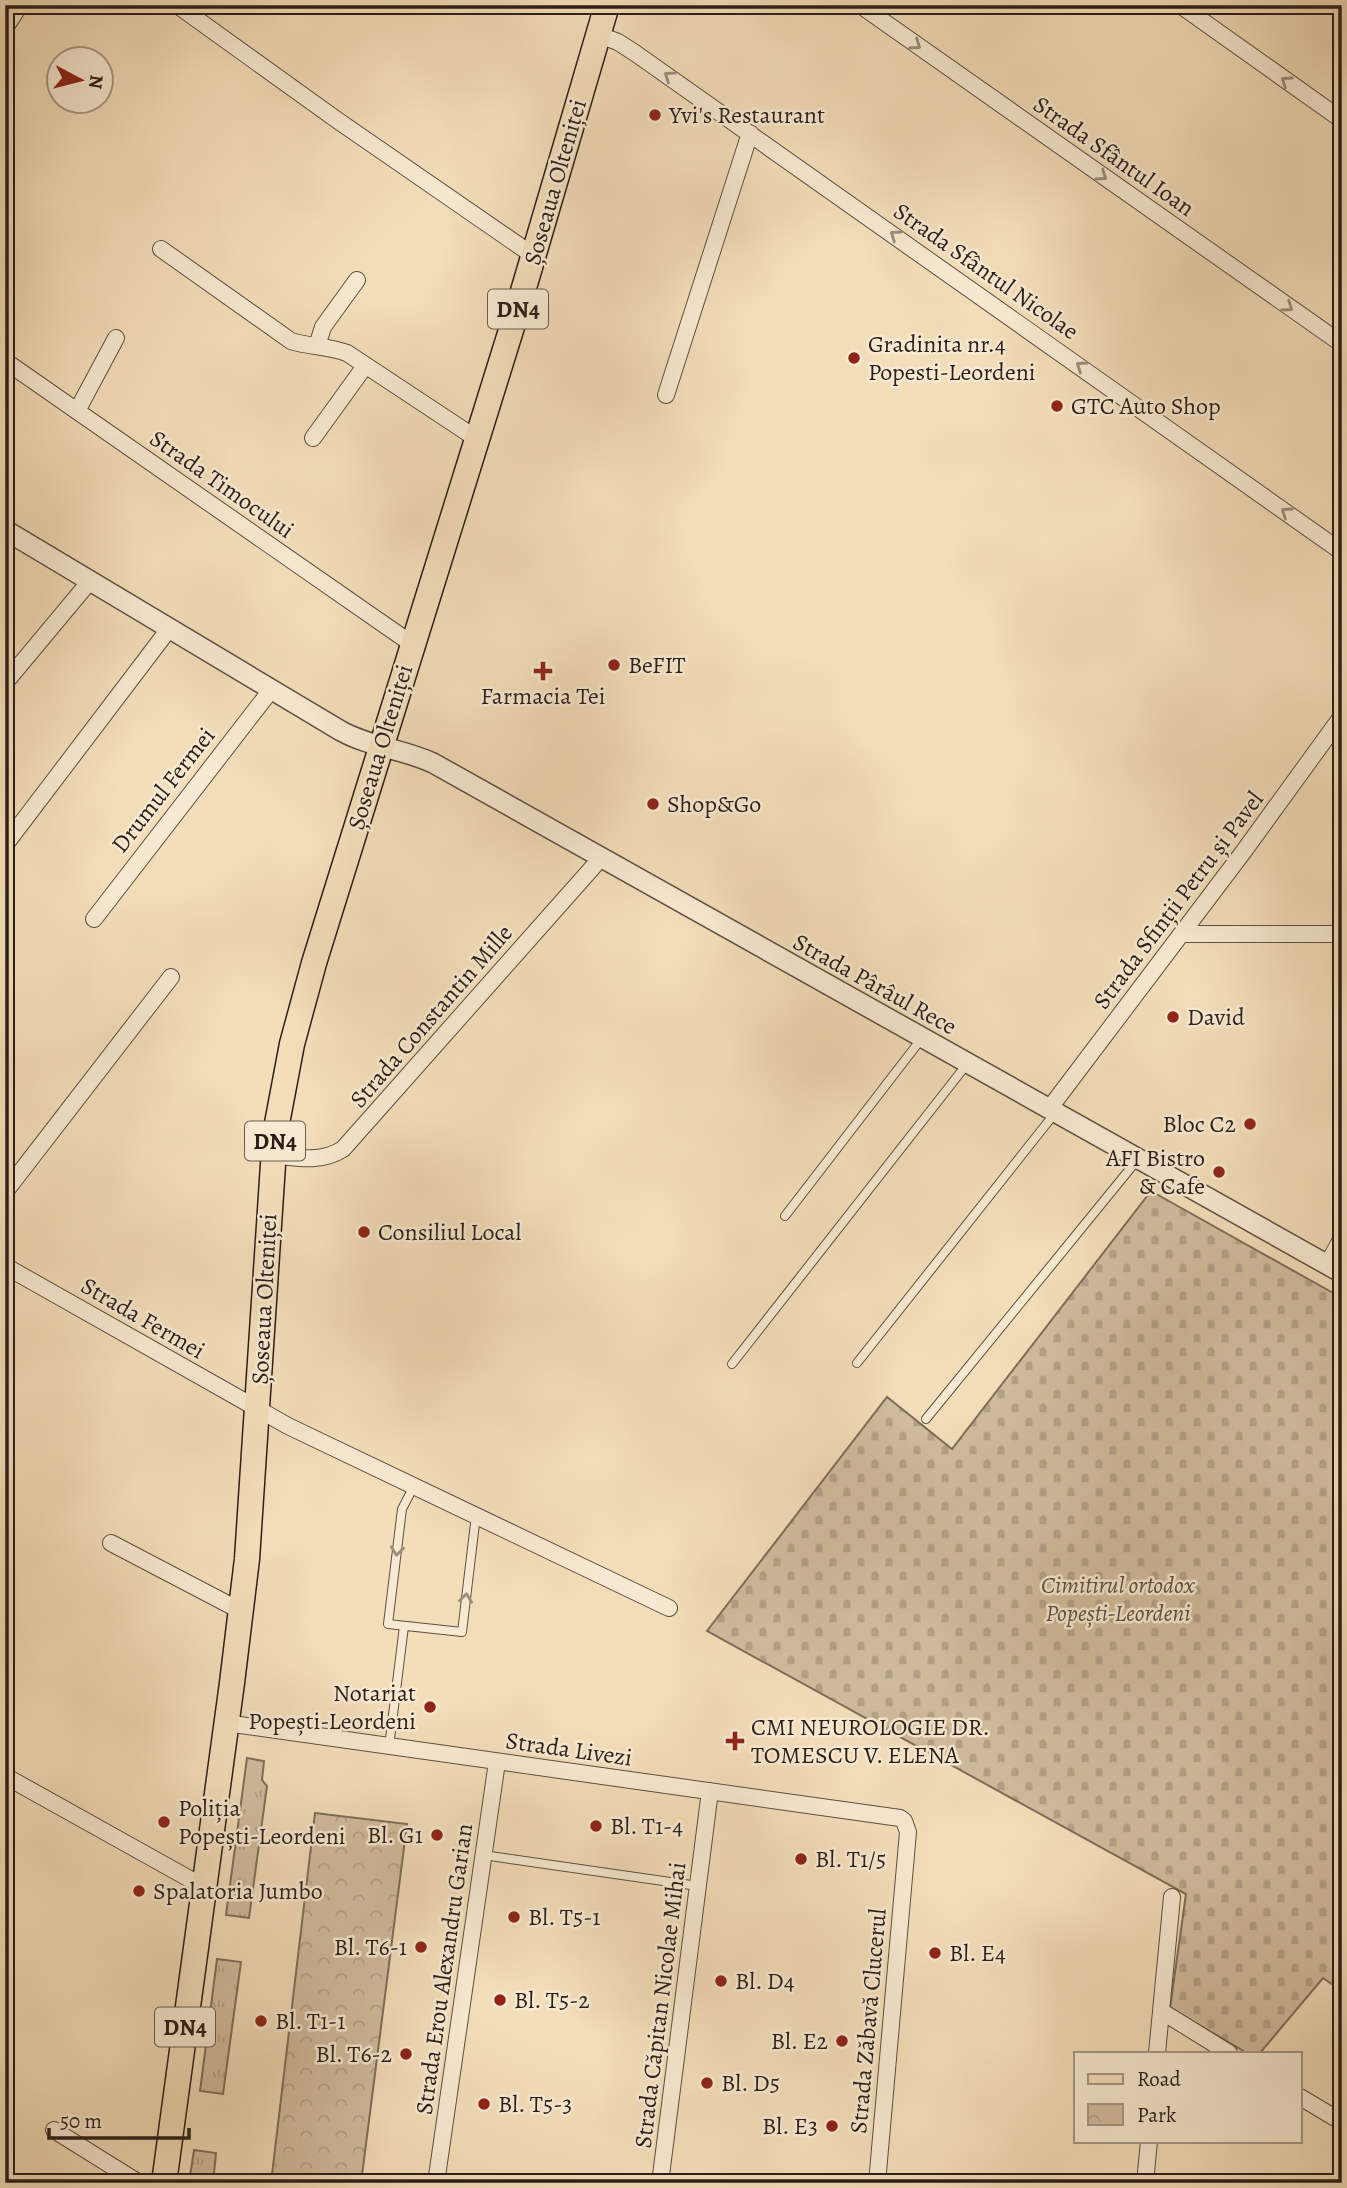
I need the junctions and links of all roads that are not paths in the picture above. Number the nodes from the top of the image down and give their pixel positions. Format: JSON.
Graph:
{"nodes":[{"id":1,"x":20,"y":5,"type":"edge"},
{"id":2,"x":177,"y":5,"type":"edge"},
{"id":3,"x":607,"y":5,"type":"edge"},
{"id":4,"x":860,"y":5,"type":"edge"},
{"id":5,"x":1180,"y":5,"type":"edge"},
{"id":6,"x":5,"y":28,"type":"edge"},
{"id":7,"x":599,"y":35,"type":"junction"},
{"id":8,"x":1342,"y":120,"type":"edge"},
{"id":9,"x":750,"y":133,"type":"junction"},
{"id":10,"x":162,"y":249,"type":"dead end"},
{"id":11,"x":534,"y":256,"type":"junction"},
{"id":12,"x":357,"y":280,"type":"dead end"},
{"id":13,"x":116,"y":338,"type":"dead end"},
{"id":14,"x":1342,"y":344,"type":"edge"},
{"id":15,"x":317,"y":346,"type":"junction"},
{"id":16,"x":5,"y":361,"type":"edge"},
{"id":17,"x":365,"y":366,"type":"junction"},
{"id":18,"x":666,"y":395,"type":"dead end"},
{"id":19,"x":77,"y":411,"type":"junction"},
{"id":20,"x":313,"y":438,"type":"dead end"},
{"id":21,"x":477,"y":439,"type":"junction"},
{"id":22,"x":5,"y":530,"type":"edge"},
{"id":23,"x":1342,"y":552,"type":"edge"},
{"id":24,"x":90,"y":581,"type":"junction"},
{"id":25,"x":169,"y":629,"type":"junction"},
{"id":26,"x":412,"y":644,"type":"junction"},
{"id":27,"x":5,"y":683,"type":"edge"},
{"id":28,"x":271,"y":690,"type":"junction"},
{"id":29,"x":1342,"y":716,"type":"edge"},
{"id":30,"x":380,"y":746,"type":"junction"},
{"id":31,"x":5,"y":845,"type":"edge"},
{"id":32,"x":601,"y":858,"type":"junction"},
{"id":33,"x":94,"y":919,"type":"dead end"},
{"id":34,"x":1182,"y":934,"type":"junction"},
{"id":35,"x":1342,"y":934,"type":"edge"},
{"id":36,"x":171,"y":977,"type":"dead end"},
{"id":37,"x":922,"y":1038,"type":"junction"},
{"id":38,"x":967,"y":1064,"type":"junction"},
{"id":39,"x":1052,"y":1111,"type":"junction"},
{"id":40,"x":273,"y":1155,"type":"junction"},
{"id":41,"x":1138,"y":1160,"type":"junction"},
{"id":42,"x":5,"y":1192,"type":"edge"},
{"id":43,"x":785,"y":1216,"type":"dead end"},
{"id":44,"x":1342,"y":1238,"type":"edge"},
{"id":45,"x":5,"y":1266,"type":"edge"},
{"id":46,"x":1334,"y":1269,"type":"edge"},
{"id":47,"x":857,"y":1363,"type":"dead end"},
{"id":48,"x":732,"y":1364,"type":"dead end"},
{"id":49,"x":258,"y":1409,"type":"junction"},
{"id":50,"x":926,"y":1419,"type":"dead end"},
{"id":51,"x":414,"y":1486,"type":"junction"},
{"id":52,"x":476,"y":1515,"type":"junction"},
{"id":53,"x":111,"y":1543,"type":"dead end"},
{"id":54,"x":669,"y":1608,"type":"dead end"},
{"id":55,"x":241,"y":1611,"type":"junction"},
{"id":56,"x":404,"y":1626,"type":"junction"},
{"id":57,"x":226,"y":1723,"type":"junction"},
{"id":58,"x":389,"y":1746,"type":"junction"},
{"id":59,"x":497,"y":1762,"type":"junction"},
{"id":60,"x":5,"y":1776,"type":"edge"},
{"id":61,"x":710,"y":1791,"type":"junction"},
{"id":62,"x":904,"y":1821,"type":"joint"},
{"id":63,"x":483,"y":1855,"type":"junction"},
{"id":64,"x":698,"y":1886,"type":"junction"},
{"id":65,"x":204,"y":1888,"type":"junction"},
{"id":66,"x":1172,"y":1898,"type":"dead end"},
{"id":67,"x":1161,"y":2011,"type":"junction"},
{"id":68,"x":1157,"y":2052,"type":"edge"},
{"id":69,"x":1227,"y":2052,"type":"edge"},
{"id":70,"x":1302,"y":2098,"type":"edge"},
{"id":71,"x":1342,"y":2122,"type":"edge"},
{"id":72,"x":54,"y":2130,"type":"dead end"},
{"id":73,"x":1149,"y":2142,"type":"edge"},
{"id":74,"x":139,"y":2183,"type":"edge"},
{"id":75,"x":164,"y":2183,"type":"edge"},
{"id":76,"x":436,"y":2183,"type":"edge"},
{"id":77,"x":660,"y":2183,"type":"edge"},
{"id":78,"x":877,"y":2183,"type":"edge"},
{"id":79,"x":1145,"y":2183,"type":"edge"}],
"edges":[{"from":1,"to":6,"type":"street"},
{"from":2,"to":11,"type":"street"},
{"from":3,"to":7,"type":"main road","name":"Șoseaua Olteniței","number":"DN4"},
{"from":4,"to":14,"type":"street","name":"Strada Sfântul Ioan","one_way":true},
{"from":8,"to":5,"type":"street","one_way":true},
{"from":9,"to":7,"type":"street","name":"Strada Sfântul Nicolae","one_way":true},
{"from":7,"to":11,"type":"main road","name":"Șoseaua Olteniței","number":"DN4"},
{"from":9,"to":18,"type":"street"},
{"from":23,"to":9,"type":"street","name":"Strada Sfântul Nicolae","one_way":true},
{"from":10,"to":15,"type":"street"},
{"from":11,"to":21,"type":"main road","name":"Șoseaua Olteniței","number":"DN4"},
{"from":12,"to":15,"type":"street"},
{"from":13,"to":19,"type":"street"},
{"from":15,"to":17,"type":"street"},
{"from":16,"to":19,"type":"street","name":"Strada Timocului"},
{"from":17,"to":20,"type":"street"},
{"from":17,"to":21,"type":"street"},
{"from":19,"to":26,"type":"street","name":"Strada Timocului"},
{"from":21,"to":26,"type":"main road","name":"Șoseaua Olteniței","number":"DN4"},
{"from":22,"to":24,"type":"street"},
{"from":24,"to":25,"type":"street"},
{"from":24,"to":27,"type":"street"},
{"from":25,"to":28,"type":"street"},
{"from":25,"to":31,"type":"street"},
{"from":26,"to":30,"type":"main road","name":"Șoseaua Olteniței","number":"DN4"},
{"from":28,"to":30,"type":"street"},
{"from":28,"to":33,"type":"street","name":"Drumul Fermei"},
{"from":29,"to":34,"type":"street","name":"Strada Sfinții Petru și Pavel"},
{"from":30,"to":32,"type":"street","name":"Strada Pârâul Rece"},
{"from":30,"to":40,"type":"main road","name":"Șoseaua Olteniței","number":"DN4"},
{"from":32,"to":37,"type":"street","name":"Strada Pârâul Rece"},
{"from":32,"to":40,"type":"street","name":"Strada Constantin Mille"},
{"from":34,"to":35,"type":"street"},
{"from":34,"to":39,"type":"street","name":"Strada Sfinții Petru și Pavel"},
{"from":36,"to":42,"type":"street"},
{"from":37,"to":38,"type":"street","name":"Strada Pârâul Rece"},
{"from":37,"to":43,"type":"lane"},
{"from":38,"to":39,"type":"street","name":"Strada Pârâul Rece"},
{"from":38,"to":48,"type":"lane"},
{"from":39,"to":41,"type":"street","name":"Strada Pârâul Rece"},
{"from":39,"to":47,"type":"lane"},
{"from":40,"to":49,"type":"main road","name":"Șoseaua Olteniței","number":"DN4"},
{"from":41,"to":46,"type":"street","name":"Strada Pârâul Rece"},
{"from":41,"to":50,"type":"lane"},
{"from":44,"to":46,"type":"street"},
{"from":45,"to":49,"type":"street","name":"Strada Fermei"},
{"from":49,"to":51,"type":"street","name":"Strada Fermei"},
{"from":49,"to":55,"type":"main road","name":"Șoseaua Olteniței","number":"DN4"},
{"from":51,"to":52,"type":"street","name":"Strada Fermei"},
{"from":51,"to":56,"type":"lane","one_way":true},
{"from":52,"to":54,"type":"street","name":"Strada Fermei"},
{"from":56,"to":52,"type":"lane","one_way":true},
{"from":53,"to":55,"type":"street"},
{"from":55,"to":57,"type":"main road","name":"Șoseaua Olteniței","number":"DN4"},
{"from":56,"to":58,"type":"lane"},
{"from":57,"to":58,"type":"street","name":"Strada Livezi"},
{"from":57,"to":65,"type":"main road","name":"Șoseaua Olteniței","number":"DN4"},
{"from":58,"to":59,"type":"street","name":"Strada Livezi"},
{"from":59,"to":61,"type":"street","name":"Strada Livezi"},
{"from":59,"to":63,"type":"street","name":"Strada Erou Alexandru Garian"},
{"from":60,"to":65,"type":"street"},
{"from":61,"to":62,"type":"street","name":"Strada Livezi"},
{"from":61,"to":64,"type":"street","name":"Strada Căpitan Nicolae Mihai"},
{"from":62,"to":78,"type":"street","name":"Strada Zăbavă Clucerul"},
{"from":63,"to":64,"type":"lane"},
{"from":63,"to":76,"type":"street","name":"Strada Erou Alexandru Garian"},
{"from":64,"to":77,"type":"street","name":"Strada Căpitan Nicolae Mihai"},
{"from":65,"to":75,"type":"main road","name":"Șoseaua Olteniței","number":"DN4"},
{"from":66,"to":67,"type":"street"},
{"from":67,"to":68,"type":"street"},
{"from":67,"to":69,"type":"street"},
{"from":70,"to":71,"type":"street"},
{"from":72,"to":74,"type":"street"},
{"from":73,"to":79,"type":"street"}]}
